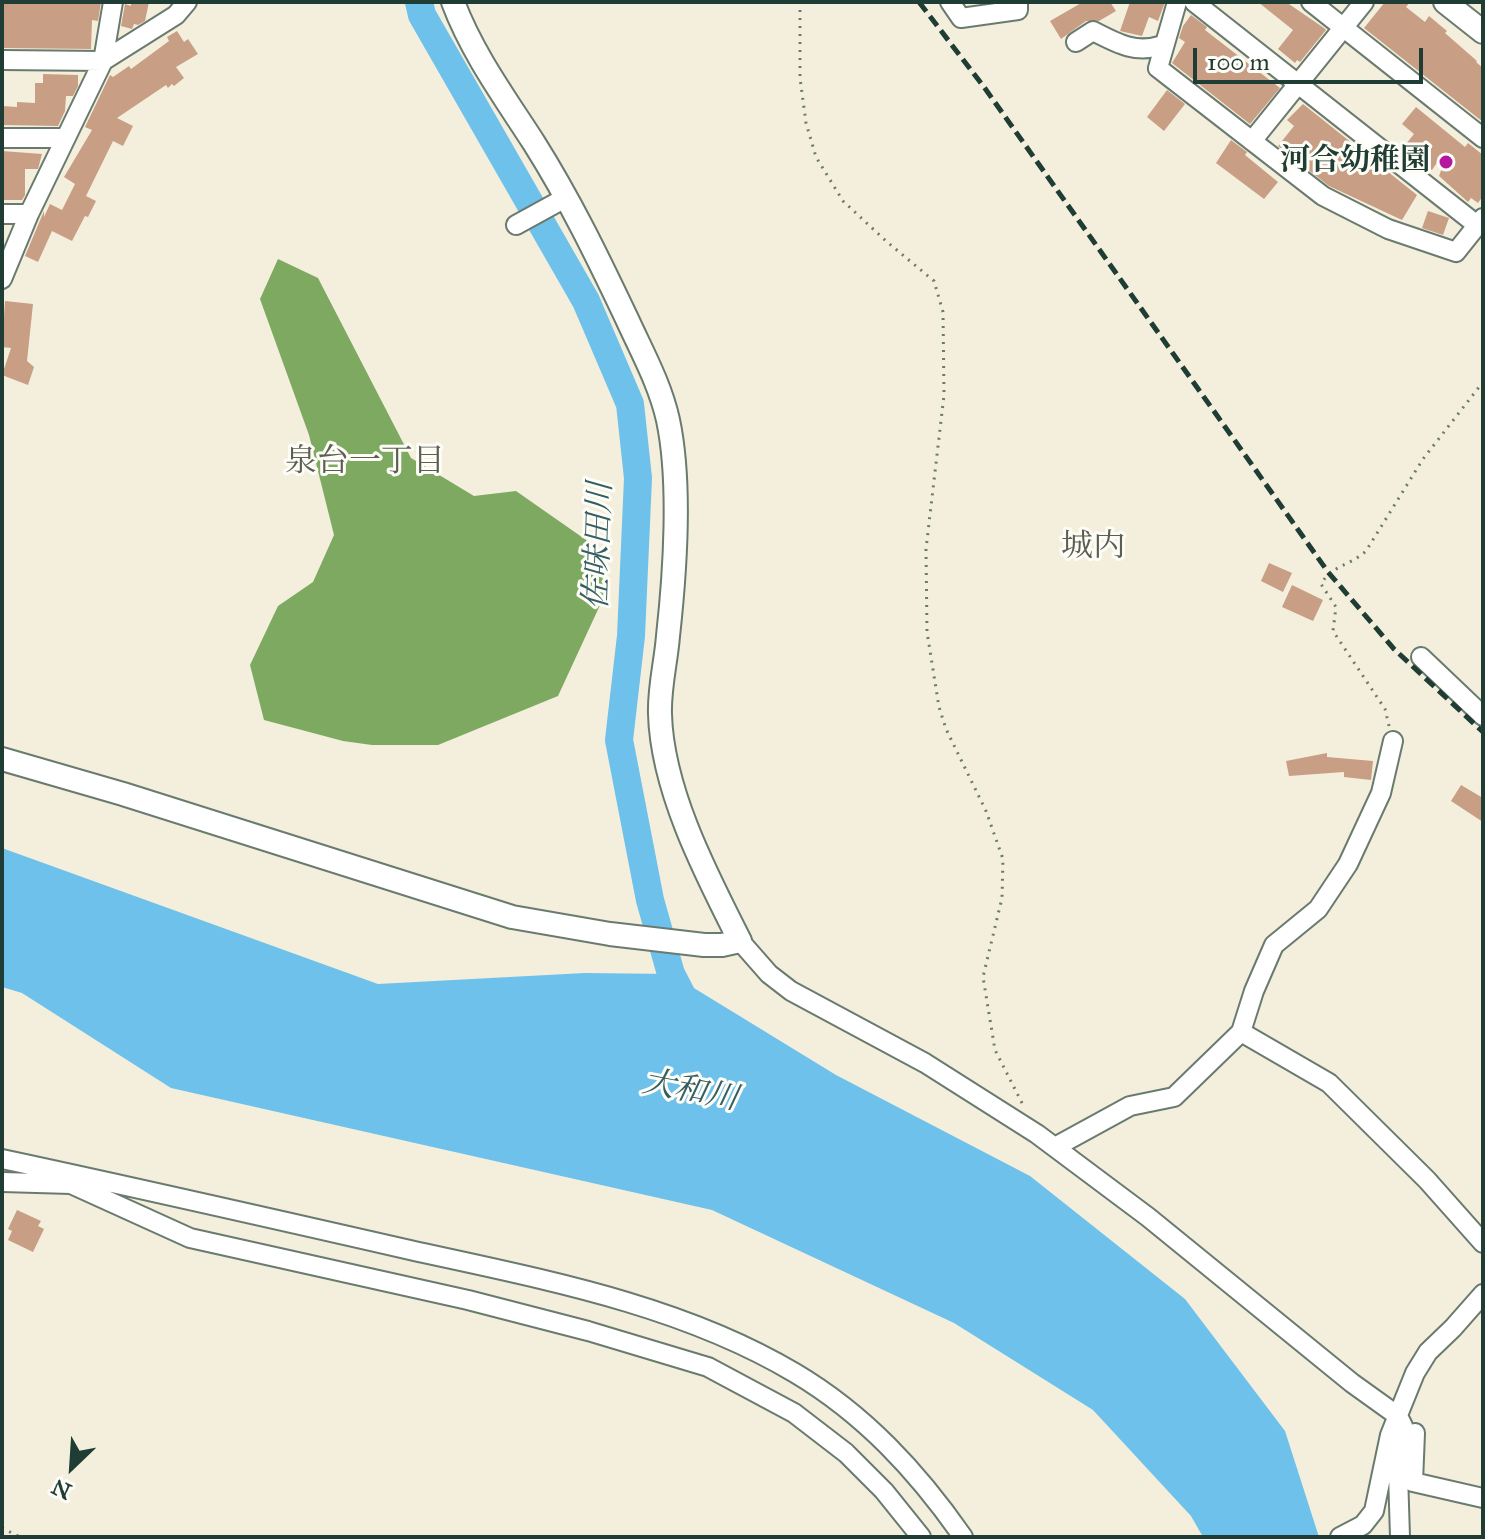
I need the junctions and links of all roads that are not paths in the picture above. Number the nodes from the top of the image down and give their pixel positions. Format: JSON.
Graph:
{"nodes":[{"id":1,"x":113,"y":2,"type":"edge"},
{"id":2,"x":187,"y":2,"type":"edge"},
{"id":3,"x":453,"y":2,"type":"edge"},
{"id":4,"x":950,"y":2,"type":"edge"},
{"id":5,"x":1018,"y":2,"type":"edge"},
{"id":6,"x":1177,"y":2,"type":"edge"},
{"id":7,"x":1194,"y":2,"type":"edge"},
{"id":8,"x":1311,"y":2,"type":"edge"},
{"id":9,"x":1364,"y":2,"type":"edge"},
{"id":10,"x":1445,"y":2,"type":"edge"},
{"id":11,"x":1344,"y":28,"type":"junction"},
{"id":12,"x":1483,"y":32,"type":"edge"},
{"id":13,"x":1076,"y":42,"type":"dead end"},
{"id":14,"x":1163,"y":45,"type":"junction"},
{"id":15,"x":2,"y":60,"type":"edge"},
{"id":16,"x":103,"y":61,"type":"junction"},
{"id":17,"x":1299,"y":84,"type":"junction"},
{"id":18,"x":2,"y":138,"type":"edge"},
{"id":19,"x":65,"y":138,"type":"junction"},
{"id":20,"x":1483,"y":138,"type":"edge"},
{"id":21,"x":1252,"y":141,"type":"junction"},
{"id":22,"x":563,"y":199,"type":"junction"},
{"id":23,"x":2,"y":214,"type":"edge"},
{"id":24,"x":29,"y":214,"type":"junction"},
{"id":25,"x":1480,"y":221,"type":"edge"},
{"id":26,"x":516,"y":225,"type":"dead end"},
{"id":27,"x":2,"y":279,"type":"edge"},
{"id":28,"x":1421,"y":657,"type":"dead end"},
{"id":29,"x":1483,"y":716,"type":"edge"},
{"id":30,"x":1393,"y":741,"type":"road end"},
{"id":31,"x":2,"y":759,"type":"edge"},
{"id":32,"x":740,"y":941,"type":"junction"},
{"id":33,"x":1241,"y":1032,"type":"junction"},
{"id":34,"x":1055,"y":1147,"type":"junction"},
{"id":35,"x":2,"y":1159,"type":"edge"},
{"id":36,"x":72,"y":1179,"type":"junction"},
{"id":37,"x":2,"y":1182,"type":"edge"},
{"id":38,"x":1483,"y":1243,"type":"edge"},
{"id":39,"x":1483,"y":1294,"type":"edge"},
{"id":40,"x":1398,"y":1416,"type":"junction"},
{"id":41,"x":1483,"y":1498,"type":"edge"},
{"id":42,"x":921,"y":1537,"type":"edge"},
{"id":43,"x":963,"y":1537,"type":"edge"},
{"id":44,"x":1340,"y":1537,"type":"edge"},
{"id":45,"x":1400,"y":1537,"type":"edge"}],
"edges":[{"from":1,"to":16,"type":"street"},
{"from":2,"to":16,"type":"street"},
{"from":3,"to":22,"type":"street"},
{"from":4,"to":5,"type":"street"},
{"from":6,"to":14,"type":"street"},
{"from":7,"to":17,"type":"street"},
{"from":8,"to":11,"type":"street"},
{"from":9,"to":11,"type":"street"},
{"from":10,"to":12,"type":"street"},
{"from":11,"to":17,"type":"street"},
{"from":11,"to":20,"type":"street"},
{"from":13,"to":14,"type":"street"},
{"from":14,"to":21,"type":"street"},
{"from":15,"to":16,"type":"street"},
{"from":16,"to":19,"type":"street"},
{"from":17,"to":21,"type":"street"},
{"from":17,"to":25,"type":"street"},
{"from":18,"to":19,"type":"street"},
{"from":19,"to":24,"type":"street"},
{"from":21,"to":25,"type":"street"},
{"from":22,"to":26,"type":"street"},
{"from":22,"to":32,"type":"street"},
{"from":23,"to":24,"type":"street"},
{"from":24,"to":27,"type":"street"},
{"from":28,"to":29,"type":"street"},
{"from":30,"to":33,"type":"street"},
{"from":31,"to":32,"type":"street"},
{"from":32,"to":34,"type":"street"},
{"from":33,"to":34,"type":"street"},
{"from":33,"to":38,"type":"street"},
{"from":34,"to":40,"type":"street"},
{"from":35,"to":36,"type":"street"},
{"from":36,"to":37,"type":"street"},
{"from":36,"to":42,"type":"street"},
{"from":36,"to":43,"type":"street"},
{"from":39,"to":40,"type":"street"},
{"from":40,"to":41,"type":"street"},
{"from":40,"to":44,"type":"street"},
{"from":40,"to":45,"type":"street"}]}
